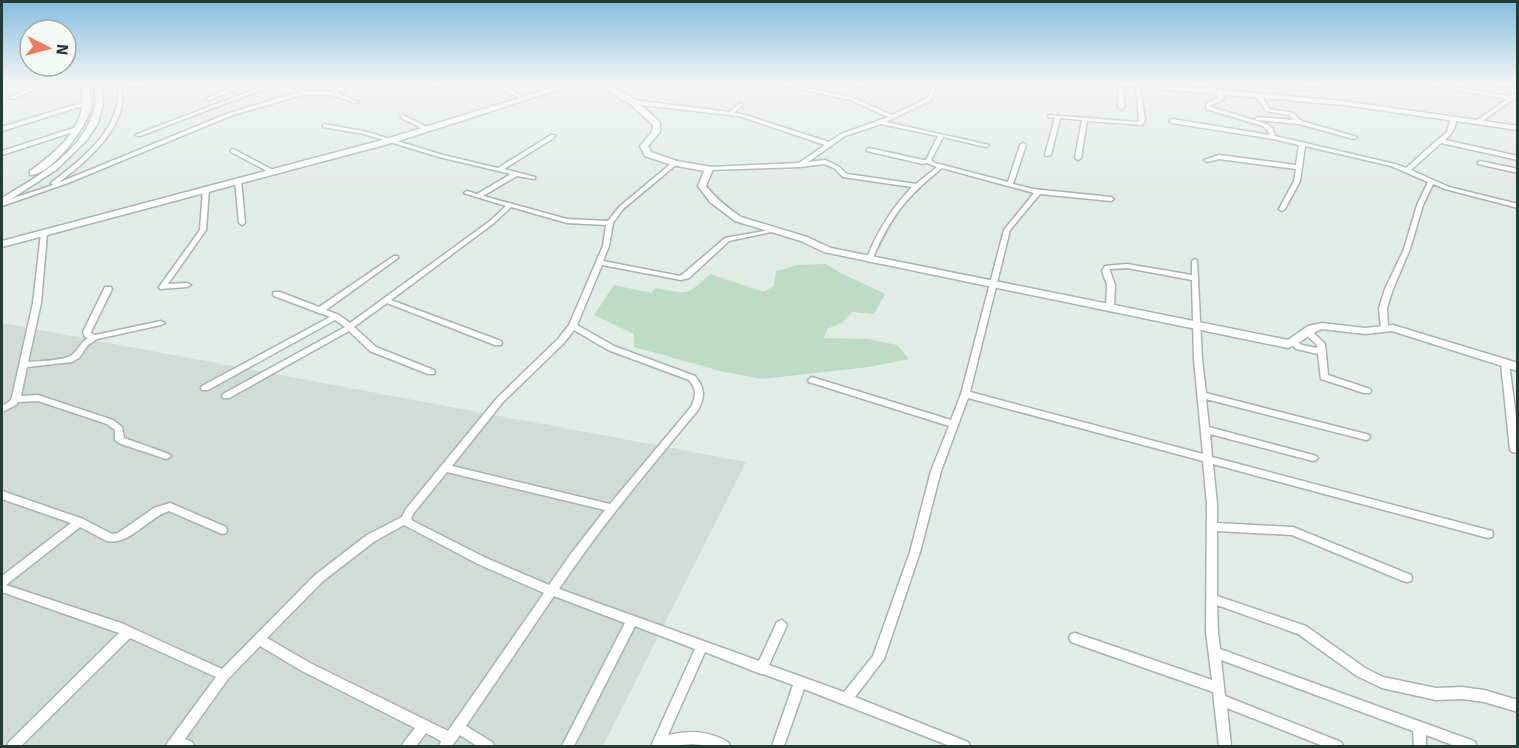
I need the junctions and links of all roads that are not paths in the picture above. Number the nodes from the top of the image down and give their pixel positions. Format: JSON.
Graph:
{"nodes":[{"id":1,"x":1058,"y":117,"type":"edge"},
{"id":2,"x":38,"y":118,"type":"edge"},
{"id":3,"x":83,"y":118,"type":"edge"},
{"id":4,"x":96,"y":118,"type":"edge"},
{"id":5,"x":115,"y":118,"type":"edge"},
{"id":6,"x":188,"y":118,"type":"edge"},
{"id":7,"x":224,"y":118,"type":"edge"},
{"id":8,"x":405,"y":118,"type":"edge"},
{"id":9,"x":463,"y":118,"type":"edge"},
{"id":10,"x":651,"y":118,"type":"edge"},
{"id":11,"x":750,"y":118,"type":"edge"},
{"id":12,"x":891,"y":118,"type":"edge"},
{"id":13,"x":1070,"y":118,"type":"edge"},
{"id":14,"x":1141,"y":118,"type":"edge"},
{"id":15,"x":1243,"y":118,"type":"edge"},
{"id":16,"x":1251,"y":118,"type":"edge"},
{"id":17,"x":1295,"y":118,"type":"edge"},
{"id":18,"x":1454,"y":118,"type":"joint"},
{"id":19,"x":1484,"y":118,"type":"edge"},
{"id":20,"x":1085,"y":119,"type":"junction"},
{"id":21,"x":1172,"y":121,"type":"dead end"},
{"id":22,"x":881,"y":122,"type":"junction"},
{"id":23,"x":1299,"y":122,"type":"junction"},
{"id":24,"x":1478,"y":122,"type":"junction"},
{"id":25,"x":325,"y":126,"type":"dead end"},
{"id":26,"x":1518,"y":128,"type":"edge"},
{"id":27,"x":2,"y":129,"type":"edge"},
{"id":28,"x":77,"y":129,"type":"junction"},
{"id":29,"x":427,"y":129,"type":"junction"},
{"id":30,"x":138,"y":135,"type":"dead end"},
{"id":31,"x":941,"y":135,"type":"junction"},
{"id":32,"x":554,"y":136,"type":"dead end"},
{"id":33,"x":1273,"y":137,"type":"junction"},
{"id":34,"x":1354,"y":137,"type":"dead end"},
{"id":35,"x":389,"y":141,"type":"junction"},
{"id":36,"x":1441,"y":141,"type":"junction"},
{"id":37,"x":829,"y":144,"type":"junction"},
{"id":38,"x":986,"y":145,"type":"dead end"},
{"id":39,"x":1023,"y":145,"type":"dead end"},
{"id":40,"x":1302,"y":145,"type":"junction"},
{"id":41,"x":869,"y":150,"type":"dead end"},
{"id":42,"x":232,"y":151,"type":"dead end"},
{"id":43,"x":2,"y":153,"type":"edge"},
{"id":44,"x":1048,"y":155,"type":"dead end"},
{"id":45,"x":1078,"y":158,"type":"dead end"},
{"id":46,"x":1518,"y":158,"type":"edge"},
{"id":47,"x":1207,"y":160,"type":"dead end"},
{"id":48,"x":928,"y":161,"type":"junction"},
{"id":49,"x":675,"y":163,"type":"junction"},
{"id":50,"x":1480,"y":163,"type":"dead end"},
{"id":51,"x":800,"y":165,"type":"junction"},
{"id":52,"x":940,"y":166,"type":"junction"},
{"id":53,"x":1298,"y":167,"type":"junction"},
{"id":54,"x":709,"y":169,"type":"junction"},
{"id":55,"x":499,"y":170,"type":"junction"},
{"id":56,"x":1408,"y":170,"type":"junction"},
{"id":57,"x":1518,"y":171,"type":"edge"},
{"id":58,"x":273,"y":172,"type":"junction"},
{"id":59,"x":516,"y":174,"type":"junction"},
{"id":60,"x":533,"y":178,"type":"dead end"},
{"id":61,"x":238,"y":180,"type":"junction"},
{"id":62,"x":1431,"y":183,"type":"junction"},
{"id":63,"x":1010,"y":185,"type":"junction"},
{"id":64,"x":915,"y":186,"type":"junction"},
{"id":65,"x":46,"y":189,"type":"junction"},
{"id":66,"x":206,"y":189,"type":"junction"},
{"id":67,"x":1038,"y":192,"type":"junction"},
{"id":68,"x":466,"y":193,"type":"dead end"},
{"id":69,"x":2,"y":194,"type":"edge"},
{"id":70,"x":478,"y":196,"type":"junction"},
{"id":71,"x":1111,"y":199,"type":"dead end"},
{"id":72,"x":2,"y":203,"type":"edge"},
{"id":73,"x":509,"y":206,"type":"junction"},
{"id":74,"x":1518,"y":206,"type":"edge"},
{"id":75,"x":1282,"y":209,"type":"dead end"},
{"id":76,"x":242,"y":223,"type":"dead end"},
{"id":77,"x":610,"y":224,"type":"junction"},
{"id":78,"x":774,"y":230,"type":"junction"},
{"id":79,"x":44,"y":234,"type":"junction"},
{"id":80,"x":2,"y":244,"type":"edge"},
{"id":81,"x":396,"y":257,"type":"dead end"},
{"id":82,"x":869,"y":260,"type":"junction"},
{"id":83,"x":1195,"y":261,"type":"dead end"},
{"id":84,"x":599,"y":262,"type":"junction"},
{"id":85,"x":1195,"y":278,"type":"junction"},
{"id":86,"x":993,"y":282,"type":"junction"},
{"id":87,"x":187,"y":285,"type":"dead end"},
{"id":88,"x":108,"y":289,"type":"dead end"},
{"id":89,"x":277,"y":294,"type":"dead end"},
{"id":90,"x":386,"y":300,"type":"junction"},
{"id":91,"x":1110,"y":309,"type":"junction"},
{"id":92,"x":320,"y":310,"type":"junction"},
{"id":93,"x":336,"y":317,"type":"junction"},
{"id":94,"x":161,"y":323,"type":"dead end"},
{"id":95,"x":1198,"y":325,"type":"junction"},
{"id":96,"x":573,"y":326,"type":"junction"},
{"id":97,"x":1384,"y":327,"type":"junction"},
{"id":98,"x":348,"y":328,"type":"junction"},
{"id":99,"x":1308,"y":331,"type":"junction"},
{"id":100,"x":95,"y":337,"type":"junction"},
{"id":101,"x":498,"y":343,"type":"dead end"},
{"id":102,"x":1295,"y":343,"type":"junction"},
{"id":103,"x":1322,"y":352,"type":"junction"},
{"id":104,"x":1505,"y":363,"type":"junction"},
{"id":105,"x":24,"y":365,"type":"junction"},
{"id":106,"x":1518,"y":367,"type":"edge"},
{"id":107,"x":431,"y":372,"type":"dead end"},
{"id":108,"x":812,"y":380,"type":"dead end"},
{"id":109,"x":205,"y":388,"type":"dead end"},
{"id":110,"x":1367,"y":391,"type":"dead end"},
{"id":111,"x":965,"y":394,"type":"junction"},
{"id":112,"x":1201,"y":395,"type":"junction"},
{"id":113,"x":226,"y":396,"type":"dead end"},
{"id":114,"x":15,"y":399,"type":"junction"},
{"id":115,"x":2,"y":409,"type":"edge"},
{"id":116,"x":954,"y":424,"type":"junction"},
{"id":117,"x":1204,"y":429,"type":"junction"},
{"id":118,"x":1366,"y":437,"type":"dead end"},
{"id":119,"x":1515,"y":450,"type":"dead end"},
{"id":120,"x":166,"y":456,"type":"dead end"},
{"id":121,"x":1207,"y":458,"type":"junction"},
{"id":122,"x":1312,"y":458,"type":"dead end"},
{"id":123,"x":446,"y":468,"type":"junction"},
{"id":124,"x":2,"y":495,"type":"edge"},
{"id":125,"x":612,"y":508,"type":"junction"},
{"id":126,"x":406,"y":520,"type":"junction"},
{"id":127,"x":79,"y":522,"type":"junction"},
{"id":128,"x":1212,"y":527,"type":"junction"},
{"id":129,"x":222,"y":530,"type":"dead end"},
{"id":130,"x":1488,"y":534,"type":"dead end"},
{"id":131,"x":1407,"y":578,"type":"dead end"},
{"id":132,"x":2,"y":582,"type":"edge"},
{"id":133,"x":2,"y":588,"type":"edge"},
{"id":134,"x":552,"y":591,"type":"junction"},
{"id":135,"x":1213,"y":599,"type":"junction"},
{"id":136,"x":632,"y":621,"type":"junction"},
{"id":137,"x":780,"y":625,"type":"dead end"},
{"id":138,"x":128,"y":632,"type":"junction"},
{"id":139,"x":1075,"y":638,"type":"dead end"},
{"id":140,"x":260,"y":640,"type":"junction"},
{"id":141,"x":702,"y":646,"type":"junction"},
{"id":142,"x":1214,"y":652,"type":"junction"},
{"id":143,"x":761,"y":669,"type":"junction"},
{"id":144,"x":224,"y":675,"type":"junction"},
{"id":145,"x":800,"y":683,"type":"junction"},
{"id":146,"x":1219,"y":694,"type":"junction"},
{"id":147,"x":846,"y":699,"type":"junction"},
{"id":148,"x":1518,"y":706,"type":"edge"},
{"id":149,"x":424,"y":726,"type":"junction"},
{"id":150,"x":1419,"y":727,"type":"junction"},
{"id":151,"x":459,"y":728,"type":"junction"},
{"id":152,"x":448,"y":743,"type":"edge"},
{"id":153,"x":179,"y":745,"type":"edge"},
{"id":154,"x":657,"y":745,"type":"edge"},
{"id":155,"x":13,"y":747,"type":"edge"},
{"id":156,"x":408,"y":747,"type":"edge"},
{"id":157,"x":488,"y":747,"type":"edge"},
{"id":158,"x":568,"y":747,"type":"edge"},
{"id":159,"x":724,"y":747,"type":"edge"},
{"id":160,"x":778,"y":747,"type":"edge"},
{"id":161,"x":964,"y":747,"type":"edge"},
{"id":162,"x":1226,"y":747,"type":"edge"},
{"id":163,"x":1337,"y":747,"type":"edge"},
{"id":164,"x":1420,"y":747,"type":"edge"},
{"id":165,"x":1471,"y":747,"type":"edge"}],
"edges":[{"from":1,"to":44,"type":"street"},
{"from":2,"to":27,"type":"street"},
{"from":3,"to":28,"type":"street"},
{"from":4,"to":72,"type":"street"},
{"from":5,"to":65,"type":"street"},
{"from":6,"to":30,"type":"street"},
{"from":7,"to":65,"type":"street"},
{"from":8,"to":29,"type":"street"},
{"from":9,"to":29,"type":"street"},
{"from":10,"to":49,"type":"street"},
{"from":11,"to":37,"type":"street"},
{"from":12,"to":22,"type":"street"},
{"from":13,"to":20,"type":"street"},
{"from":14,"to":20,"type":"street"},
{"from":15,"to":33,"type":"street"},
{"from":16,"to":23,"type":"street"},
{"from":17,"to":23,"type":"street"},
{"from":18,"to":24,"type":"street"},
{"from":18,"to":36,"type":"street"},
{"from":19,"to":24,"type":"street"},
{"from":20,"to":45,"type":"street"},
{"from":21,"to":33,"type":"street"},
{"from":22,"to":31,"type":"street"},
{"from":22,"to":37,"type":"street"},
{"from":23,"to":34,"type":"street"},
{"from":24,"to":26,"type":"street"},
{"from":25,"to":35,"type":"street"},
{"from":28,"to":43,"type":"street"},
{"from":28,"to":69,"type":"street"},
{"from":29,"to":35,"type":"street"},
{"from":31,"to":38,"type":"street"},
{"from":31,"to":48,"type":"street"},
{"from":32,"to":55,"type":"street"},
{"from":33,"to":40,"type":"street"},
{"from":35,"to":55,"type":"street"},
{"from":35,"to":58,"type":"street"},
{"from":36,"to":46,"type":"street"},
{"from":36,"to":56,"type":"street"},
{"from":37,"to":51,"type":"street"},
{"from":39,"to":63,"type":"street"},
{"from":40,"to":53,"type":"street"},
{"from":40,"to":56,"type":"street"},
{"from":41,"to":48,"type":"street"},
{"from":42,"to":58,"type":"street"},
{"from":47,"to":53,"type":"street"},
{"from":48,"to":52,"type":"street"},
{"from":49,"to":54,"type":"street"},
{"from":49,"to":77,"type":"street"},
{"from":50,"to":57,"type":"street"},
{"from":51,"to":54,"type":"street"},
{"from":51,"to":64,"type":"street"},
{"from":52,"to":63,"type":"street"},
{"from":52,"to":64,"type":"street"},
{"from":53,"to":75,"type":"street"},
{"from":54,"to":78,"type":"street"},
{"from":55,"to":59,"type":"street"},
{"from":56,"to":62,"type":"street"},
{"from":58,"to":61,"type":"street"},
{"from":59,"to":60,"type":"street"},
{"from":59,"to":70,"type":"street"},
{"from":61,"to":66,"type":"street"},
{"from":61,"to":76,"type":"street"},
{"from":62,"to":74,"type":"street"},
{"from":62,"to":97,"type":"street"},
{"from":63,"to":67,"type":"street"},
{"from":64,"to":82,"type":"street"},
{"from":65,"to":72,"type":"street"},
{"from":66,"to":79,"type":"street"},
{"from":66,"to":87,"type":"street"},
{"from":67,"to":71,"type":"street"},
{"from":67,"to":86,"type":"street"},
{"from":68,"to":70,"type":"street"},
{"from":70,"to":73,"type":"street"},
{"from":73,"to":77,"type":"street"},
{"from":73,"to":90,"type":"street"},
{"from":77,"to":84,"type":"street"},
{"from":78,"to":82,"type":"street"},
{"from":78,"to":84,"type":"street"},
{"from":79,"to":80,"type":"street"},
{"from":79,"to":105,"type":"street"},
{"from":81,"to":92,"type":"street"},
{"from":82,"to":86,"type":"street"},
{"from":83,"to":85,"type":"street"},
{"from":84,"to":96,"type":"street"},
{"from":85,"to":91,"type":"street"},
{"from":85,"to":95,"type":"street"},
{"from":86,"to":91,"type":"street"},
{"from":86,"to":111,"type":"street"},
{"from":88,"to":100,"type":"street"},
{"from":89,"to":92,"type":"street"},
{"from":90,"to":98,"type":"street"},
{"from":90,"to":101,"type":"street"},
{"from":91,"to":95,"type":"street"},
{"from":92,"to":93,"type":"street"},
{"from":93,"to":98,"type":"street"},
{"from":93,"to":109,"type":"street"},
{"from":94,"to":100,"type":"street"},
{"from":95,"to":102,"type":"street"},
{"from":95,"to":112,"type":"street"},
{"from":96,"to":123,"type":"street"},
{"from":96,"to":125,"type":"street"},
{"from":97,"to":99,"type":"street"},
{"from":97,"to":104,"type":"street"},
{"from":98,"to":107,"type":"street"},
{"from":98,"to":113,"type":"street"},
{"from":99,"to":102,"type":"street"},
{"from":99,"to":103,"type":"street"},
{"from":100,"to":105,"type":"street"},
{"from":102,"to":103,"type":"street"},
{"from":103,"to":110,"type":"street"},
{"from":104,"to":106,"type":"street"},
{"from":104,"to":119,"type":"street"},
{"from":105,"to":114,"type":"street"},
{"from":108,"to":116,"type":"street"},
{"from":111,"to":116,"type":"street"},
{"from":111,"to":121,"type":"street"},
{"from":112,"to":117,"type":"street"},
{"from":112,"to":118,"type":"street"},
{"from":114,"to":115,"type":"street"},
{"from":114,"to":120,"type":"street"},
{"from":116,"to":147,"type":"street"},
{"from":117,"to":121,"type":"street"},
{"from":117,"to":122,"type":"street"},
{"from":121,"to":128,"type":"street"},
{"from":121,"to":130,"type":"street"},
{"from":123,"to":125,"type":"street"},
{"from":123,"to":126,"type":"street"},
{"from":124,"to":127,"type":"street"},
{"from":125,"to":134,"type":"street"},
{"from":126,"to":134,"type":"street"},
{"from":126,"to":140,"type":"street"},
{"from":127,"to":129,"type":"street"},
{"from":127,"to":132,"type":"street"},
{"from":128,"to":131,"type":"street"},
{"from":128,"to":135,"type":"street"},
{"from":133,"to":138,"type":"street"},
{"from":134,"to":136,"type":"street"},
{"from":134,"to":151,"type":"street"},
{"from":135,"to":142,"type":"street"},
{"from":135,"to":148,"type":"street"},
{"from":136,"to":141,"type":"street"},
{"from":136,"to":158,"type":"street"},
{"from":137,"to":143,"type":"street"},
{"from":138,"to":144,"type":"street"},
{"from":138,"to":155,"type":"street"},
{"from":139,"to":146,"type":"street"},
{"from":140,"to":144,"type":"street"},
{"from":140,"to":149,"type":"street"},
{"from":141,"to":143,"type":"street"},
{"from":141,"to":154,"type":"street"},
{"from":142,"to":146,"type":"street"},
{"from":142,"to":150,"type":"street"},
{"from":143,"to":145,"type":"street"},
{"from":144,"to":153,"type":"street"},
{"from":145,"to":147,"type":"street"},
{"from":145,"to":160,"type":"street"},
{"from":146,"to":162,"type":"street"},
{"from":146,"to":163,"type":"street"},
{"from":147,"to":161,"type":"street"},
{"from":149,"to":152,"type":"street"},
{"from":149,"to":156,"type":"street"},
{"from":150,"to":164,"type":"street"},
{"from":150,"to":165,"type":"street"},
{"from":151,"to":152,"type":"street"},
{"from":151,"to":157,"type":"street"},
{"from":154,"to":159,"type":"street"}]}
